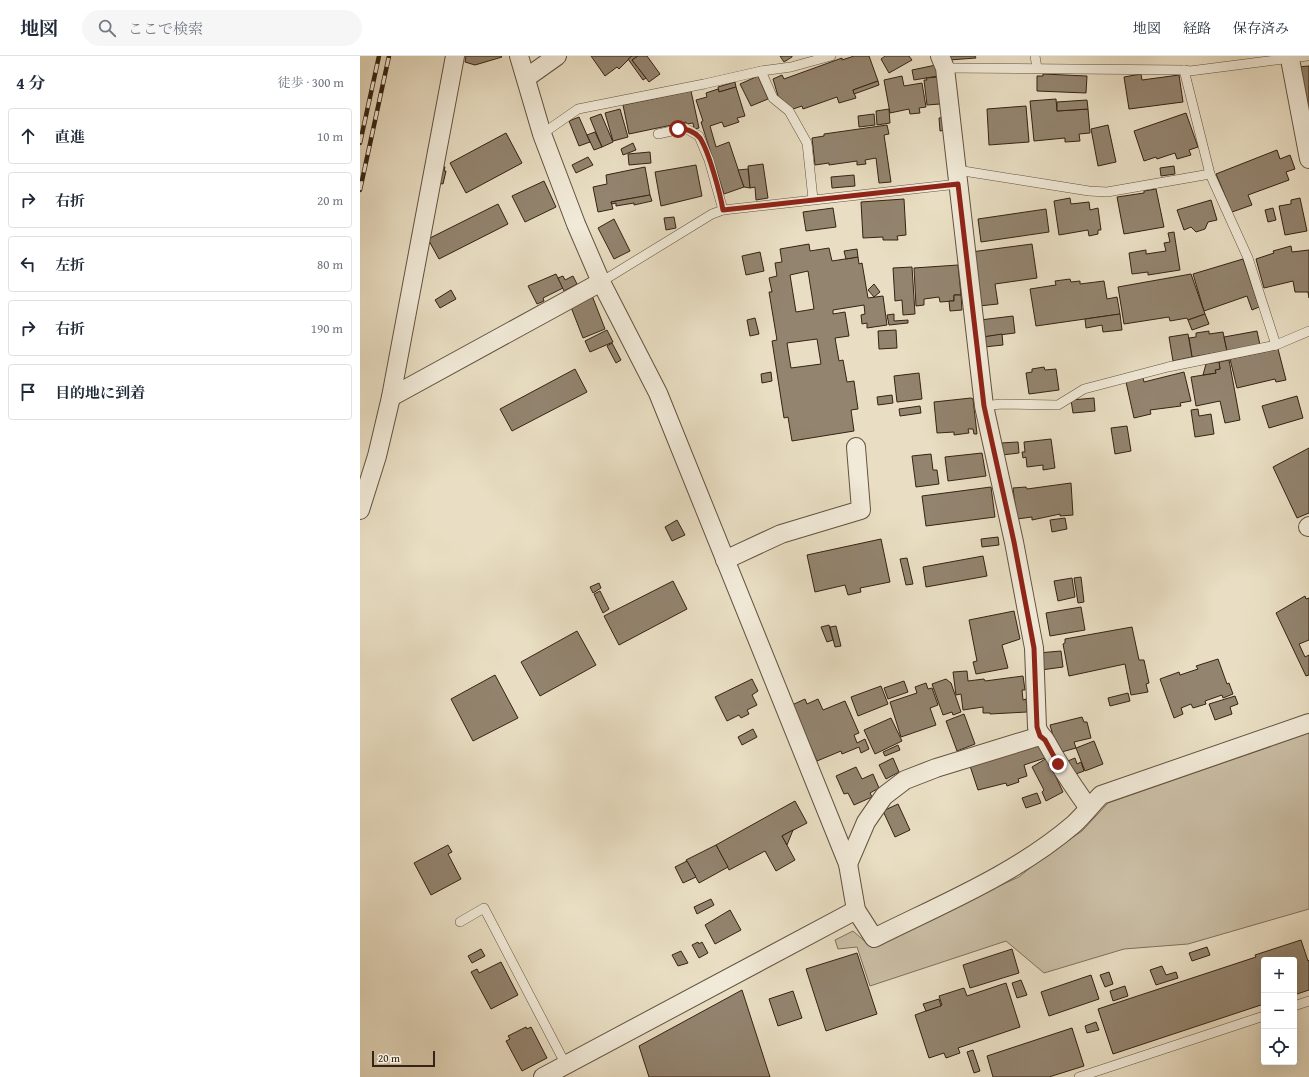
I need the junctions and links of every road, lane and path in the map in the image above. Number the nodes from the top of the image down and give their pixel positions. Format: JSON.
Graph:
{"nodes":[{"id":1,"x":455,"y":56,"type":"edge"},
{"id":2,"x":519,"y":56,"type":"edge"},
{"id":3,"x":557,"y":56,"type":"edge"},
{"id":4,"x":831,"y":56,"type":"edge"},
{"id":5,"x":1035,"y":56,"type":"edge"},
{"id":6,"x":1299,"y":58,"type":"edge"},
{"id":7,"x":1262,"y":59,"type":"edge"},
{"id":8,"x":943,"y":62,"type":"edge"},
{"id":9,"x":1037,"y":68,"type":"junction"},
{"id":10,"x":761,"y":70,"type":"junction"},
{"id":11,"x":1184,"y":70,"type":"junction"},
{"id":12,"x":526,"y":78,"type":"junction"},
{"id":13,"x":542,"y":134,"type":"junction"},
{"id":14,"x":658,"y":134,"type":"dead end"},
{"id":15,"x":1309,"y":160,"type":"edge"},
{"id":16,"x":1210,"y":174,"type":"junction"},
{"id":17,"x":957,"y":177,"type":"junction"},
{"id":18,"x":813,"y":199,"type":"junction"},
{"id":19,"x":723,"y":210,"type":"junction"},
{"id":20,"x":601,"y":282,"type":"junction"},
{"id":21,"x":1309,"y":331,"type":"edge"},
{"id":22,"x":1276,"y":345,"type":"junction"},
{"id":23,"x":391,"y":397,"type":"junction"},
{"id":24,"x":984,"y":406,"type":"junction"},
{"id":25,"x":856,"y":447,"type":"dead end"},
{"id":26,"x":360,"y":510,"type":"edge"},
{"id":27,"x":725,"y":560,"type":"junction"},
{"id":28,"x":1309,"y":723,"type":"edge"},
{"id":29,"x":1040,"y":736,"type":"junction"},
{"id":30,"x":1088,"y":807,"type":"junction"},
{"id":31,"x":848,"y":864,"type":"junction"},
{"id":32,"x":856,"y":910,"type":"junction"},
{"id":33,"x":460,"y":922,"type":"dead end"},
{"id":34,"x":1309,"y":1001,"type":"edge"},
{"id":35,"x":1297,"y":1005,"type":"edge"},
{"id":36,"x":1261,"y":1017,"type":"edge"},
{"id":37,"x":566,"y":1064,"type":"junction"},
{"id":38,"x":543,"y":1077,"type":"edge"},
{"id":39,"x":1079,"y":1077,"type":"edge"}],
"edges":[{"from":1,"to":23,"type":"street"},
{"from":2,"to":12,"type":"street"},
{"from":3,"to":12,"type":"street"},
{"from":4,"to":10,"type":"lane"},
{"from":5,"to":9,"type":"lane"},
{"from":6,"to":7,"type":"lane"},
{"from":6,"to":15,"type":"street"},
{"from":7,"to":11,"type":"lane"},
{"from":8,"to":9,"type":"lane"},
{"from":8,"to":17,"type":"street"},
{"from":9,"to":11,"type":"lane"},
{"from":10,"to":13,"type":"lane"},
{"from":10,"to":18,"type":"lane"},
{"from":11,"to":16,"type":"lane"},
{"from":12,"to":13,"type":"street"},
{"from":13,"to":20,"type":"street"},
{"from":14,"to":19,"type":"lane"},
{"from":16,"to":17,"type":"lane"},
{"from":16,"to":22,"type":"lane"},
{"from":17,"to":18,"type":"lane"},
{"from":17,"to":24,"type":"street"},
{"from":18,"to":19,"type":"lane"},
{"from":19,"to":20,"type":"lane"},
{"from":20,"to":23,"type":"street"},
{"from":20,"to":27,"type":"street"},
{"from":21,"to":22,"type":"lane"},
{"from":22,"to":24,"type":"lane"},
{"from":23,"to":26,"type":"street"},
{"from":24,"to":29,"type":"street"},
{"from":25,"to":27,"type":"street"},
{"from":27,"to":31,"type":"street"},
{"from":28,"to":30,"type":"street"},
{"from":29,"to":30,"type":"street"},
{"from":29,"to":31,"type":"street"},
{"from":30,"to":32,"type":"street"},
{"from":31,"to":32,"type":"street"},
{"from":32,"to":37,"type":"street"},
{"from":33,"to":37,"type":"lane"},
{"from":34,"to":35,"type":"lane"},
{"from":36,"to":39,"type":"lane"},
{"from":37,"to":38,"type":"street"}]}
